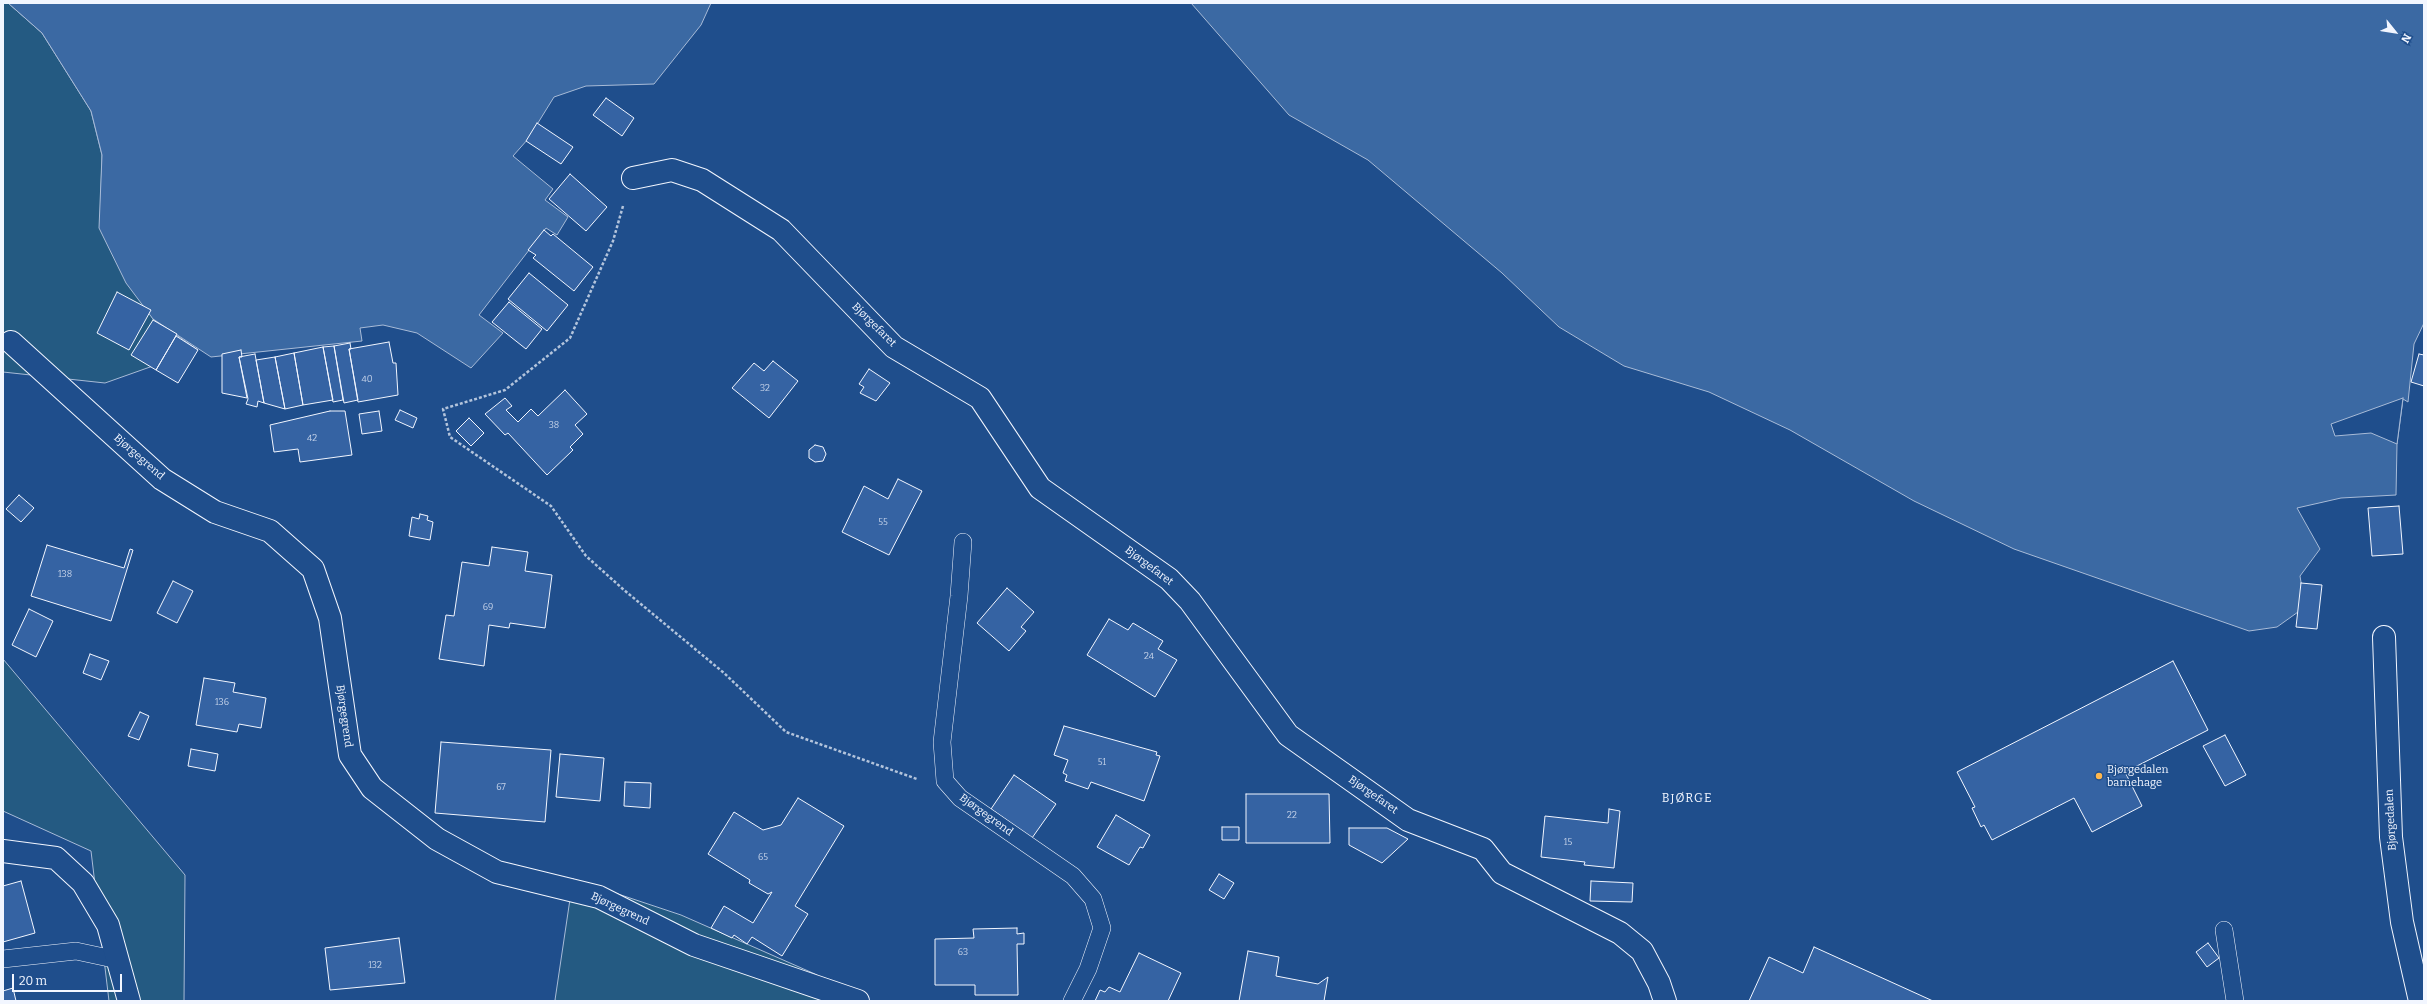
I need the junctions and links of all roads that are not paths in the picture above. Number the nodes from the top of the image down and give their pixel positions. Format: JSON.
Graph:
{"nodes":[{"id":1,"x":633,"y":178,"type":"road end"},
{"id":2,"x":6,"y":341,"type":"edge"},
{"id":3,"x":963,"y":542,"type":"dead end"},
{"id":4,"x":2384,"y":637,"type":"dead end"},
{"id":5,"x":3,"y":851,"type":"edge"},
{"id":6,"x":2224,"y":930,"type":"dead end"},
{"id":7,"x":3,"y":959,"type":"edge"},
{"id":8,"x":118,"y":960,"type":"junction"},
{"id":9,"x":129,"y":1001,"type":"edge"},
{"id":10,"x":858,"y":1001,"type":"edge"},
{"id":11,"x":1072,"y":1001,"type":"edge"},
{"id":12,"x":1665,"y":1001,"type":"edge"},
{"id":13,"x":2235,"y":1001,"type":"edge"},
{"id":14,"x":2420,"y":1001,"type":"edge"}],
"edges":[{"from":1,"to":12,"type":"street","name":"Bjørgefaret"},
{"from":2,"to":10,"type":"street","name":"Bjørgegrend"},
{"from":3,"to":11,"type":"lane","name":"Bjørgegrend"},
{"from":4,"to":14,"type":"street","name":"Bjørgedalen"},
{"from":5,"to":8,"type":"street"},
{"from":6,"to":13,"type":"lane"},
{"from":7,"to":8,"type":"lane"},
{"from":8,"to":9,"type":"street"}]}
